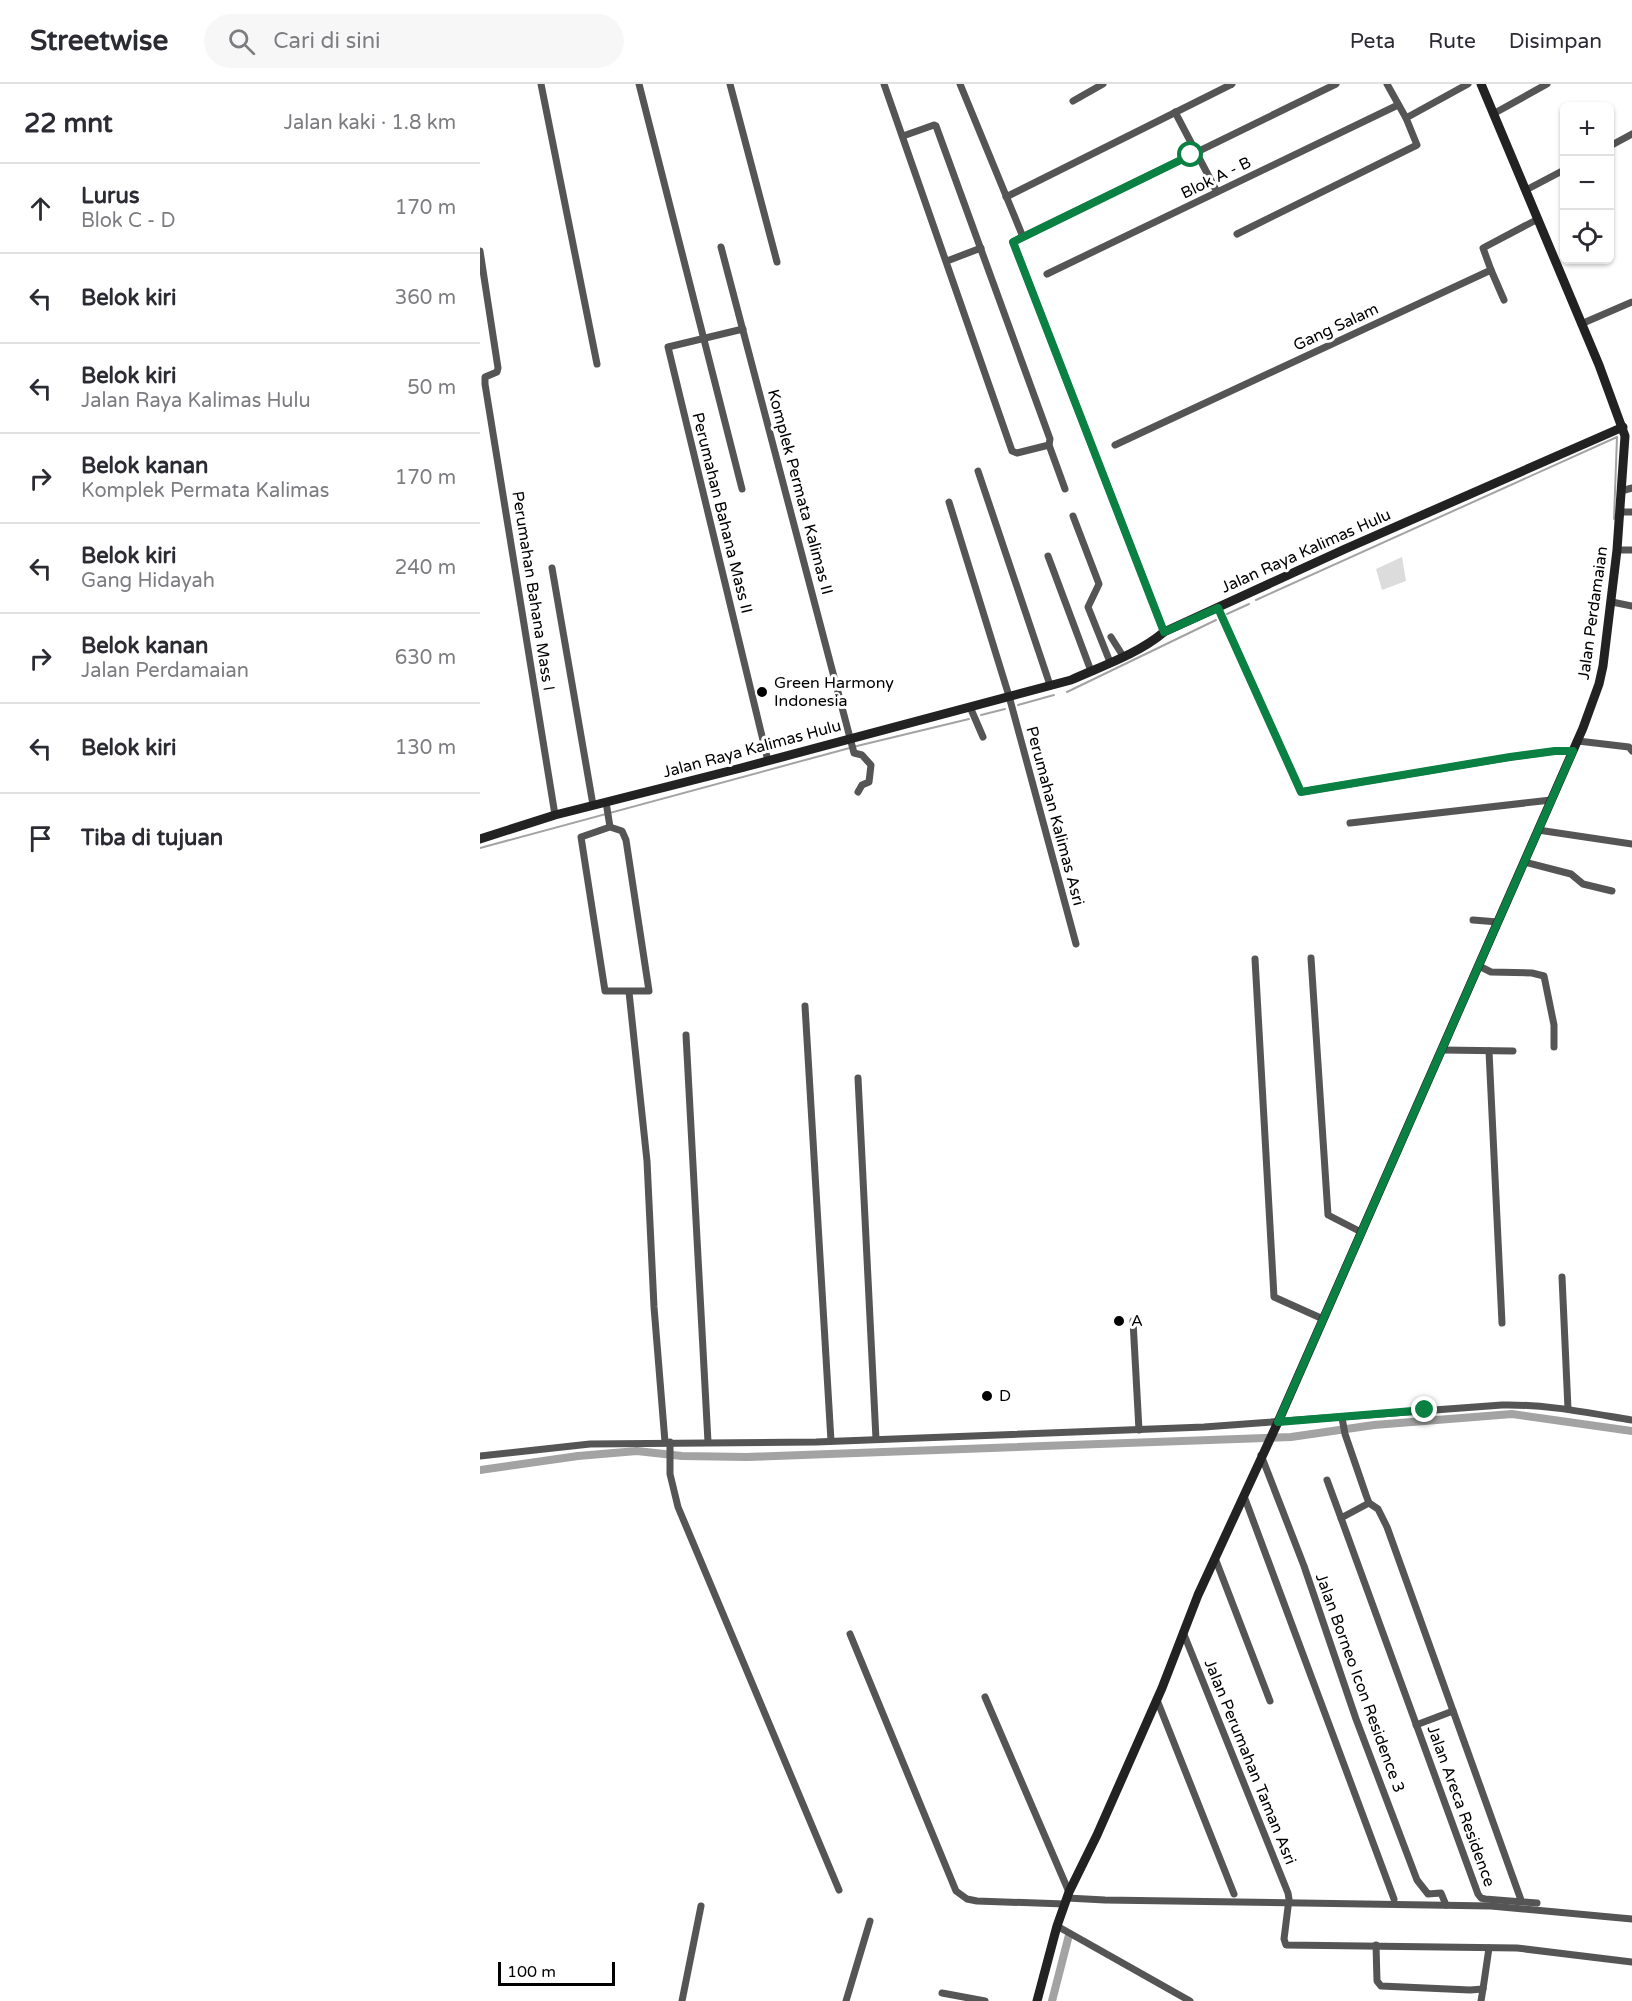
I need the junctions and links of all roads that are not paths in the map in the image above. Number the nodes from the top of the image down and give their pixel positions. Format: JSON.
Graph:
{"nodes":[{"id":1,"x":541,"y":84,"type":"edge"},
{"id":2,"x":639,"y":84,"type":"edge"},
{"id":3,"x":730,"y":84,"type":"edge"},
{"id":4,"x":884,"y":84,"type":"edge"},
{"id":5,"x":960,"y":84,"type":"edge"},
{"id":6,"x":1103,"y":84,"type":"edge"},
{"id":7,"x":1232,"y":84,"type":"edge"},
{"id":8,"x":1336,"y":84,"type":"edge"},
{"id":9,"x":1387,"y":84,"type":"edge"},
{"id":10,"x":1468,"y":84,"type":"edge"},
{"id":11,"x":1481,"y":84,"type":"edge"},
{"id":12,"x":1547,"y":84,"type":"edge"},
{"id":13,"x":1073,"y":101,"type":"dead end"},
{"id":14,"x":1398,"y":105,"type":"junction"},
{"id":15,"x":1175,"y":112,"type":"junction"},
{"id":16,"x":1493,"y":114,"type":"junction"},
{"id":17,"x":1406,"y":118,"type":"junction"},
{"id":18,"x":1632,"y":134,"type":"edge"},
{"id":19,"x":903,"y":136,"type":"junction"},
{"id":20,"x":1614,"y":144,"type":"edge"},
{"id":21,"x":1196,"y":152,"type":"junction"},
{"id":22,"x":1560,"y":172,"type":"edge"},
{"id":23,"x":1526,"y":190,"type":"junction"},
{"id":24,"x":1217,"y":192,"type":"junction"},
{"id":25,"x":1006,"y":197,"type":"junction"},
{"id":26,"x":1538,"y":219,"type":"junction"},
{"id":27,"x":1237,"y":234,"type":"dead end"},
{"id":28,"x":1022,"y":236,"type":"junction"},
{"id":29,"x":722,"y":247,"type":"dead end"},
{"id":30,"x":981,"y":248,"type":"junction"},
{"id":31,"x":480,"y":251,"type":"edge"},
{"id":32,"x":947,"y":261,"type":"junction"},
{"id":33,"x":777,"y":262,"type":"dead end"},
{"id":34,"x":1491,"y":270,"type":"junction"},
{"id":35,"x":1047,"y":274,"type":"dead end"},
{"id":36,"x":1504,"y":300,"type":"dead end"},
{"id":37,"x":1632,"y":302,"type":"edge"},
{"id":38,"x":1581,"y":324,"type":"junction"},
{"id":39,"x":743,"y":329,"type":"junction"},
{"id":40,"x":704,"y":339,"type":"junction"},
{"id":41,"x":597,"y":364,"type":"dead end"},
{"id":42,"x":1626,"y":432,"type":"edge"},
{"id":43,"x":1049,"y":445,"type":"junction"},
{"id":44,"x":1115,"y":445,"type":"dead end"},
{"id":45,"x":978,"y":471,"type":"dead end"},
{"id":46,"x":1632,"y":488,"type":"edge"},
{"id":47,"x":742,"y":489,"type":"dead end"},
{"id":48,"x":1065,"y":489,"type":"dead end"},
{"id":49,"x":1621,"y":491,"type":"junction"},
{"id":50,"x":949,"y":502,"type":"dead end"},
{"id":51,"x":1620,"y":512,"type":"junction"},
{"id":52,"x":1632,"y":512,"type":"edge"},
{"id":53,"x":1073,"y":516,"type":"dead end"},
{"id":54,"x":1617,"y":550,"type":"junction"},
{"id":55,"x":1632,"y":550,"type":"edge"},
{"id":56,"x":1048,"y":556,"type":"dead end"},
{"id":57,"x":552,"y":568,"type":"dead end"},
{"id":58,"x":1612,"y":602,"type":"junction"},
{"id":59,"x":1632,"y":606,"type":"edge"},
{"id":60,"x":1218,"y":608,"type":"junction"},
{"id":61,"x":1164,"y":632,"type":"junction"},
{"id":62,"x":1111,"y":637,"type":"dead end"},
{"id":63,"x":1123,"y":656,"type":"junction"},
{"id":64,"x":1110,"y":662,"type":"junction"},
{"id":65,"x":1091,"y":671,"type":"junction"},
{"id":66,"x":1050,"y":685,"type":"junction"},
{"id":67,"x":1009,"y":696,"type":"junction"},
{"id":68,"x":970,"y":707,"type":"junction"},
{"id":69,"x":983,"y":737,"type":"dead end"},
{"id":70,"x":1578,"y":741,"type":"junction"},
{"id":71,"x":852,"y":744,"type":"junction"},
{"id":72,"x":1573,"y":751,"type":"junction"},
{"id":73,"x":1632,"y":751,"type":"edge"},
{"id":74,"x":768,"y":761,"type":"junction"},
{"id":75,"x":858,"y":792,"type":"dead end"},
{"id":76,"x":1551,"y":800,"type":"junction"},
{"id":77,"x":593,"y":805,"type":"junction"},
{"id":78,"x":607,"y":809,"type":"junction"},
{"id":79,"x":555,"y":814,"type":"junction"},
{"id":80,"x":1350,"y":824,"type":"dead end"},
{"id":81,"x":609,"y":827,"type":"junction"},
{"id":82,"x":1538,"y":830,"type":"junction"},
{"id":83,"x":480,"y":839,"type":"edge"},
{"id":84,"x":1632,"y":844,"type":"edge"},
{"id":85,"x":1524,"y":862,"type":"junction"},
{"id":86,"x":1612,"y":891,"type":"dead end"},
{"id":87,"x":1473,"y":920,"type":"dead end"},
{"id":88,"x":1497,"y":922,"type":"junction"},
{"id":89,"x":1076,"y":944,"type":"dead end"},
{"id":90,"x":1311,"y":958,"type":"dead end"},
{"id":91,"x":1255,"y":959,"type":"dead end"},
{"id":92,"x":1479,"y":966,"type":"junction"},
{"id":93,"x":629,"y":992,"type":"junction"},
{"id":94,"x":805,"y":1006,"type":"dead end"},
{"id":95,"x":686,"y":1035,"type":"dead end"},
{"id":96,"x":1554,"y":1047,"type":"dead end"},
{"id":97,"x":1443,"y":1050,"type":"junction"},
{"id":98,"x":1489,"y":1051,"type":"junction"},
{"id":99,"x":1513,"y":1051,"type":"dead end"},
{"id":100,"x":858,"y":1078,"type":"dead end"},
{"id":101,"x":1361,"y":1232,"type":"junction"},
{"id":102,"x":1562,"y":1277,"type":"dead end"},
{"id":103,"x":1323,"y":1319,"type":"junction"},
{"id":104,"x":1133,"y":1321,"type":"dead end"},
{"id":105,"x":1502,"y":1323,"type":"dead end"},
{"id":106,"x":1568,"y":1409,"type":"junction"},
{"id":107,"x":1342,"y":1418,"type":"junction"},
{"id":108,"x":1632,"y":1420,"type":"edge"},
{"id":109,"x":1275,"y":1427,"type":"junction"},
{"id":110,"x":1139,"y":1430,"type":"junction"},
{"id":111,"x":876,"y":1439,"type":"junction"},
{"id":112,"x":831,"y":1441,"type":"junction"},
{"id":113,"x":708,"y":1442,"type":"junction"},
{"id":114,"x":668,"y":1444,"type":"junction"},
{"id":115,"x":1261,"y":1455,"type":"junction"},
{"id":116,"x":480,"y":1456,"type":"edge"},
{"id":117,"x":1327,"y":1480,"type":"dead end"},
{"id":118,"x":1244,"y":1496,"type":"junction"},
{"id":119,"x":1369,"y":1503,"type":"junction"},
{"id":120,"x":1341,"y":1518,"type":"junction"},
{"id":121,"x":1215,"y":1558,"type":"junction"},
{"id":122,"x":1183,"y":1632,"type":"junction"},
{"id":123,"x":850,"y":1634,"type":"dead end"},
{"id":124,"x":985,"y":1697,"type":"dead end"},
{"id":125,"x":1157,"y":1700,"type":"junction"},
{"id":126,"x":1270,"y":1701,"type":"dead end"},
{"id":127,"x":1454,"y":1711,"type":"junction"},
{"id":128,"x":1416,"y":1725,"type":"junction"},
{"id":129,"x":839,"y":1890,"type":"dead end"},
{"id":130,"x":1234,"y":1894,"type":"dead end"},
{"id":131,"x":1067,"y":1898,"type":"junction"},
{"id":132,"x":1394,"y":1899,"type":"dead end"},
{"id":133,"x":1521,"y":1900,"type":"junction"},
{"id":134,"x":1288,"y":1903,"type":"junction"},
{"id":135,"x":1537,"y":1903,"type":"dead end"},
{"id":136,"x":1446,"y":1905,"type":"junction"},
{"id":137,"x":701,"y":1906,"type":"dead end"},
{"id":138,"x":1632,"y":1919,"type":"edge"},
{"id":139,"x":870,"y":1921,"type":"dead end"},
{"id":140,"x":1059,"y":1928,"type":"junction"},
{"id":141,"x":1376,"y":1945,"type":"junction"},
{"id":142,"x":1489,"y":1948,"type":"junction"},
{"id":143,"x":1632,"y":1962,"type":"edge"},
{"id":144,"x":1483,"y":1989,"type":"junction"},
{"id":145,"x":942,"y":1993,"type":"dead end"},
{"id":146,"x":682,"y":2001,"type":"edge"},
{"id":147,"x":846,"y":2001,"type":"edge"},
{"id":148,"x":985,"y":2001,"type":"edge"},
{"id":149,"x":1037,"y":2001,"type":"edge"},
{"id":150,"x":1190,"y":2001,"type":"edge"},
{"id":151,"x":1481,"y":2001,"type":"edge"}],
"edges":[{"from":1,"to":41,"type":"street"},
{"from":2,"to":40,"type":"street"},
{"from":3,"to":33,"type":"street"},
{"from":4,"to":19,"type":"street"},
{"from":5,"to":25,"type":"street"},
{"from":6,"to":13,"type":"street"},
{"from":7,"to":15,"type":"street"},
{"from":8,"to":21,"type":"street"},
{"from":9,"to":14,"type":"street"},
{"from":10,"to":17,"type":"street"},
{"from":11,"to":16,"type":"street","name":"Jalan Perdamaian"},
{"from":12,"to":16,"type":"street"},
{"from":14,"to":17,"type":"street"},
{"from":14,"to":24,"type":"street","name":"Blok A - B"},
{"from":15,"to":21,"type":"street"},
{"from":15,"to":25,"type":"street"},
{"from":16,"to":23,"type":"street","name":"Jalan Perdamaian"},
{"from":17,"to":27,"type":"street"},
{"from":18,"to":20,"type":"street"},
{"from":19,"to":30,"type":"street"},
{"from":19,"to":32,"type":"street"},
{"from":21,"to":24,"type":"street"},
{"from":21,"to":28,"type":"street"},
{"from":22,"to":23,"type":"street"},
{"from":23,"to":26,"type":"street","name":"Jalan Perdamaian"},
{"from":24,"to":35,"type":"street","name":"Blok A - B"},
{"from":25,"to":28,"type":"street"},
{"from":26,"to":34,"type":"street"},
{"from":26,"to":38,"type":"street","name":"Jalan Perdamaian"},
{"from":28,"to":61,"type":"street"},
{"from":29,"to":39,"type":"street","name":"Komplek Permata Kalimas II"},
{"from":30,"to":32,"type":"street"},
{"from":30,"to":43,"type":"street"},
{"from":31,"to":79,"type":"street","name":"Perumahan Bahana Mass I"},
{"from":32,"to":43,"type":"street"},
{"from":34,"to":36,"type":"street"},
{"from":34,"to":44,"type":"street","name":"Gang Salam"},
{"from":37,"to":38,"type":"street"},
{"from":38,"to":42,"type":"street","name":"Jalan Perdamaian"},
{"from":39,"to":40,"type":"street","name":"Perumahan Bahana Mass II"},
{"from":39,"to":71,"type":"street","name":"Komplek Permata Kalimas II"},
{"from":40,"to":47,"type":"street"},
{"from":40,"to":74,"type":"street","name":"Perumahan Bahana Mass II"},
{"from":42,"to":49,"type":"street","name":"Jalan Perdamaian"},
{"from":42,"to":60,"type":"street","name":"Jalan Raya Kalimas Hulu"},
{"from":43,"to":48,"type":"street"},
{"from":45,"to":66,"type":"street"},
{"from":46,"to":49,"type":"street"},
{"from":49,"to":51,"type":"street","name":"Jalan Perdamaian"},
{"from":50,"to":67,"type":"street","name":"Perumahan Kalimas Asri"},
{"from":51,"to":52,"type":"street"},
{"from":51,"to":54,"type":"street","name":"Jalan Perdamaian"},
{"from":53,"to":64,"type":"street"},
{"from":54,"to":55,"type":"street"},
{"from":54,"to":58,"type":"street","name":"Jalan Perdamaian"},
{"from":56,"to":65,"type":"street"},
{"from":57,"to":77,"type":"street"},
{"from":58,"to":59,"type":"street"},
{"from":58,"to":70,"type":"street","name":"Jalan Perdamaian"},
{"from":60,"to":61,"type":"street","name":"Jalan Raya Kalimas Hulu"},
{"from":60,"to":72,"type":"street"},
{"from":61,"to":63,"type":"street","name":"Jalan Raya Kalimas Hulu"},
{"from":62,"to":63,"type":"street"},
{"from":63,"to":64,"type":"street","name":"Jalan Raya Kalimas Hulu"},
{"from":64,"to":65,"type":"street","name":"Jalan Raya Kalimas Hulu"},
{"from":65,"to":66,"type":"street","name":"Jalan Raya Kalimas Hulu"},
{"from":66,"to":67,"type":"street","name":"Jalan Raya Kalimas Hulu"},
{"from":67,"to":68,"type":"street","name":"Jalan Raya Kalimas Hulu"},
{"from":67,"to":89,"type":"street","name":"Perumahan Kalimas Asri"},
{"from":68,"to":69,"type":"street"},
{"from":68,"to":71,"type":"street","name":"Jalan Raya Kalimas Hulu"},
{"from":70,"to":72,"type":"street","name":"Jalan Perdamaian"},
{"from":70,"to":73,"type":"street"},
{"from":71,"to":74,"type":"street","name":"Jalan Raya Kalimas Hulu"},
{"from":71,"to":75,"type":"street"},
{"from":72,"to":76,"type":"street","name":"Jalan Perdamaian"},
{"from":74,"to":78,"type":"street","name":"Jalan Raya Kalimas Hulu"},
{"from":76,"to":80,"type":"street"},
{"from":76,"to":82,"type":"street","name":"Jalan Perdamaian"},
{"from":77,"to":78,"type":"street","name":"Jalan Raya Kalimas Hulu"},
{"from":77,"to":79,"type":"street","name":"Jalan Raya Kalimas Hulu"},
{"from":78,"to":81,"type":"street"},
{"from":79,"to":83,"type":"street","name":"Jalan Raya Kalimas Hulu"},
{"from":81,"to":93,"type":"street"},
{"from":81,"to":93,"type":"street"},
{"from":82,"to":84,"type":"street"},
{"from":82,"to":85,"type":"street","name":"Jalan Perdamaian"},
{"from":85,"to":86,"type":"street"},
{"from":85,"to":88,"type":"street","name":"Jalan Perdamaian"},
{"from":87,"to":88,"type":"street"},
{"from":88,"to":92,"type":"street","name":"Jalan Perdamaian"},
{"from":90,"to":101,"type":"street"},
{"from":91,"to":103,"type":"street"},
{"from":92,"to":96,"type":"street"},
{"from":92,"to":97,"type":"street","name":"Jalan Perdamaian"},
{"from":93,"to":114,"type":"street"},
{"from":94,"to":112,"type":"street"},
{"from":95,"to":113,"type":"street"},
{"from":97,"to":98,"type":"street"},
{"from":97,"to":101,"type":"street","name":"Jalan Perdamaian"},
{"from":98,"to":99,"type":"street"},
{"from":98,"to":105,"type":"street"},
{"from":100,"to":111,"type":"street"},
{"from":101,"to":103,"type":"street","name":"Jalan Perdamaian"},
{"from":102,"to":106,"type":"street"},
{"from":103,"to":109,"type":"street","name":"Jalan Perdamaian"},
{"from":104,"to":110,"type":"street"},
{"from":106,"to":107,"type":"street"},
{"from":106,"to":108,"type":"street"},
{"from":107,"to":109,"type":"street"},
{"from":107,"to":119,"type":"street","name":"Jalan Areca Residence"},
{"from":109,"to":110,"type":"street"},
{"from":109,"to":115,"type":"street","name":"Jalan Perdamaian"},
{"from":110,"to":111,"type":"street"},
{"from":111,"to":112,"type":"street"},
{"from":112,"to":113,"type":"street"},
{"from":113,"to":114,"type":"street"},
{"from":114,"to":116,"type":"street"},
{"from":114,"to":129,"type":"street"},
{"from":115,"to":118,"type":"street","name":"Jalan Perdamaian"},
{"from":115,"to":136,"type":"street","name":"Jalan Borneo Icon Residence 3"},
{"from":117,"to":120,"type":"street","name":"Jalan Areca Residence"},
{"from":118,"to":121,"type":"street","name":"Jalan Perdamaian"},
{"from":118,"to":132,"type":"street"},
{"from":119,"to":120,"type":"street"},
{"from":119,"to":127,"type":"street","name":"Jalan Areca Residence"},
{"from":120,"to":128,"type":"street","name":"Jalan Areca Residence"},
{"from":121,"to":122,"type":"street","name":"Jalan Perdamaian"},
{"from":121,"to":126,"type":"street"},
{"from":122,"to":125,"type":"street","name":"Jalan Perdamaian"},
{"from":122,"to":134,"type":"street","name":"Jalan Perumahan Taman Asri"},
{"from":123,"to":131,"type":"street"},
{"from":124,"to":131,"type":"street"},
{"from":125,"to":130,"type":"street"},
{"from":125,"to":131,"type":"street","name":"Jalan Perdamaian"},
{"from":127,"to":128,"type":"street"},
{"from":127,"to":133,"type":"street","name":"Jalan Areca Residence"},
{"from":128,"to":133,"type":"street","name":"Jalan Areca Residence"},
{"from":131,"to":134,"type":"street"},
{"from":131,"to":140,"type":"street","name":"Jalan Perdamaian"},
{"from":133,"to":135,"type":"street"},
{"from":134,"to":136,"type":"street"},
{"from":134,"to":141,"type":"street"},
{"from":136,"to":138,"type":"street"},
{"from":137,"to":146,"type":"street"},
{"from":139,"to":147,"type":"street"},
{"from":140,"to":149,"type":"street","name":"Jalan Perdamaian"},
{"from":140,"to":150,"type":"street"},
{"from":141,"to":142,"type":"street"},
{"from":141,"to":144,"type":"street"},
{"from":142,"to":143,"type":"street"},
{"from":142,"to":144,"type":"street"},
{"from":144,"to":151,"type":"street"},
{"from":145,"to":148,"type":"street"}]}
